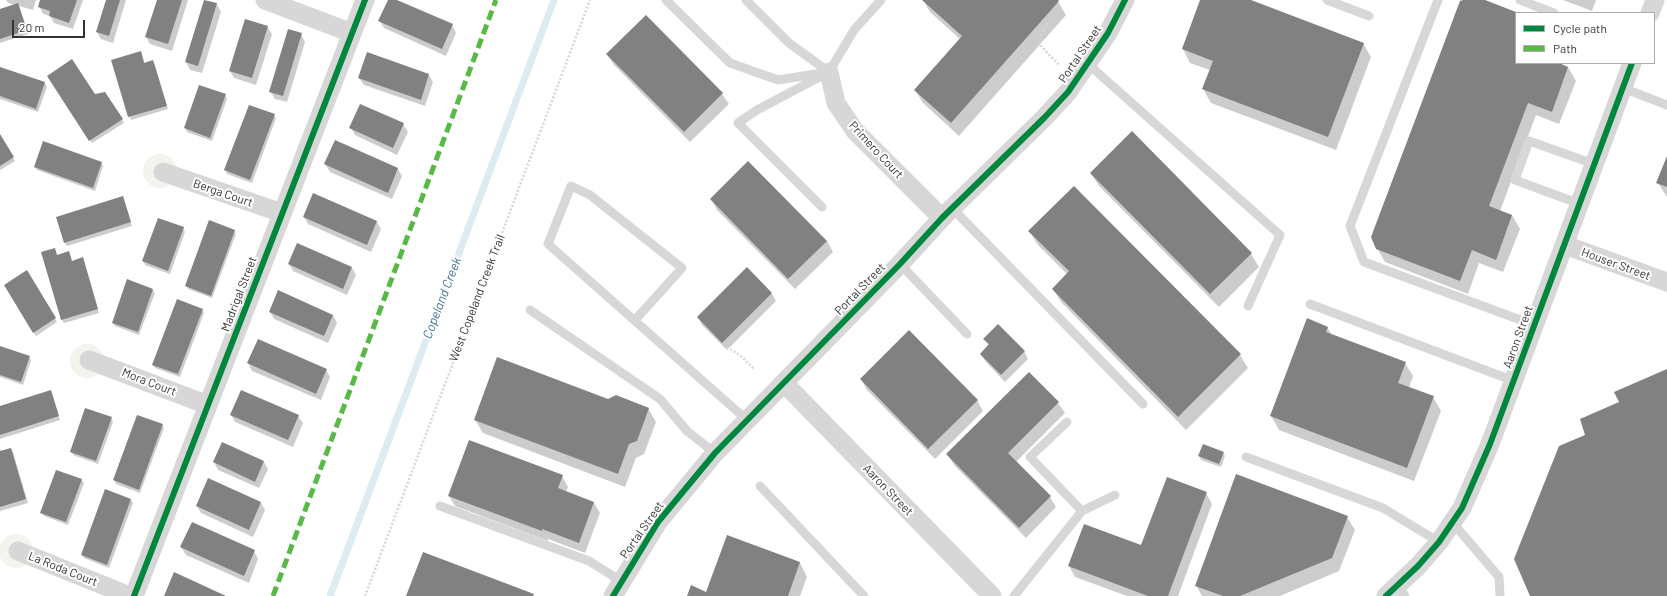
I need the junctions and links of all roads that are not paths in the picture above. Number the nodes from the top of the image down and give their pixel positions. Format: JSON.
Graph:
{"nodes":[{"id":1,"x":265,"y":0,"type":"edge"},
{"id":2,"x":365,"y":0,"type":"edge"},
{"id":3,"x":666,"y":0,"type":"edge"},
{"id":4,"x":746,"y":0,"type":"edge"},
{"id":5,"x":881,"y":0,"type":"edge"},
{"id":6,"x":1125,"y":0,"type":"edge"},
{"id":7,"x":1327,"y":0,"type":"edge"},
{"id":8,"x":1438,"y":0,"type":"edge"},
{"id":9,"x":1520,"y":0,"type":"edge"},
{"id":10,"x":1655,"y":0,"type":"edge"},
{"id":11,"x":1551,"y":12,"type":"edge"},
{"id":12,"x":1650,"y":12,"type":"edge"},
{"id":13,"x":1369,"y":16,"type":"dead end"},
{"id":14,"x":352,"y":33,"type":"junction"},
{"id":15,"x":1088,"y":64,"type":"junction"},
{"id":16,"x":1632,"y":64,"type":"edge"},
{"id":17,"x":829,"y":72,"type":"junction"},
{"id":18,"x":1622,"y":88,"type":"junction"},
{"id":19,"x":1667,"y":105,"type":"edge"},
{"id":20,"x":1594,"y":164,"type":"junction"},
{"id":21,"x":163,"y":172,"type":"dead end"},
{"id":22,"x":1580,"y":204,"type":"junction"},
{"id":23,"x":822,"y":207,"type":"dead end"},
{"id":24,"x":282,"y":213,"type":"junction"},
{"id":25,"x":947,"y":213,"type":"junction"},
{"id":26,"x":1565,"y":245,"type":"junction"},
{"id":27,"x":900,"y":264,"type":"junction"},
{"id":28,"x":1667,"y":282,"type":"edge"},
{"id":29,"x":1310,"y":304,"type":"dead end"},
{"id":30,"x":1248,"y":306,"type":"dead end"},
{"id":31,"x":530,"y":310,"type":"dead end"},
{"id":32,"x":635,"y":320,"type":"junction"},
{"id":33,"x":1534,"y":326,"type":"junction"},
{"id":34,"x":967,"y":334,"type":"dead end"},
{"id":35,"x":89,"y":360,"type":"dead end"},
{"id":36,"x":1514,"y":381,"type":"junction"},
{"id":37,"x":784,"y":383,"type":"junction"},
{"id":38,"x":1143,"y":404,"type":"dead end"},
{"id":39,"x":208,"y":405,"type":"junction"},
{"id":40,"x":746,"y":420,"type":"junction"},
{"id":41,"x":1067,"y":422,"type":"dead end"},
{"id":42,"x":715,"y":453,"type":"junction"},
{"id":43,"x":1246,"y":457,"type":"dead end"},
{"id":44,"x":760,"y":486,"type":"dead end"},
{"id":45,"x":1115,"y":496,"type":"dead end"},
{"id":46,"x":440,"y":506,"type":"dead end"},
{"id":47,"x":1082,"y":511,"type":"junction"},
{"id":48,"x":1453,"y":523,"type":"junction"},
{"id":49,"x":1439,"y":542,"type":"junction"},
{"id":50,"x":18,"y":551,"type":"dead end"},
{"id":51,"x":617,"y":588,"type":"edge"},
{"id":52,"x":1396,"y":592,"type":"edge"},
{"id":53,"x":130,"y":596,"type":"edge"},
{"id":54,"x":134,"y":596,"type":"edge"},
{"id":55,"x":864,"y":596,"type":"edge"},
{"id":56,"x":992,"y":596,"type":"edge"},
{"id":57,"x":1014,"y":596,"type":"edge"},
{"id":58,"x":1500,"y":596,"type":"edge"}],
"edges":[{"from":1,"to":14,"type":"street"},
{"from":2,"to":14,"type":"street","name":"Madrigal Street"},
{"from":3,"to":17,"type":"lane"},
{"from":4,"to":17,"type":"lane"},
{"from":5,"to":17,"type":"lane"},
{"from":6,"to":15,"type":"street","name":"Portal Street"},
{"from":7,"to":13,"type":"lane"},
{"from":8,"to":33,"type":"lane"},
{"from":9,"to":11,"type":"lane"},
{"from":10,"to":12,"type":"street"},
{"from":14,"to":24,"type":"street","name":"Madrigal Street"},
{"from":15,"to":25,"type":"street","name":"Portal Street"},
{"from":15,"to":30,"type":"lane"},
{"from":16,"to":18,"type":"street","name":"Aaron Street"},
{"from":17,"to":23,"type":"lane"},
{"from":17,"to":25,"type":"street","name":"Primero Court"},
{"from":18,"to":19,"type":"lane"},
{"from":18,"to":20,"type":"street","name":"Aaron Street"},
{"from":20,"to":22,"type":"street","name":"Aaron Street"},
{"from":20,"to":22,"type":"lane"},
{"from":21,"to":24,"type":"street","name":"Berga Court"},
{"from":22,"to":26,"type":"street","name":"Aaron Street"},
{"from":24,"to":39,"type":"street","name":"Madrigal Street"},
{"from":25,"to":27,"type":"street","name":"Portal Street"},
{"from":25,"to":38,"type":"lane"},
{"from":26,"to":28,"type":"street","name":"Houser Street"},
{"from":26,"to":33,"type":"street","name":"Aaron Street"},
{"from":27,"to":34,"type":"lane"},
{"from":27,"to":37,"type":"street","name":"Portal Street"},
{"from":29,"to":36,"type":"lane"},
{"from":31,"to":42,"type":"lane"},
{"from":32,"to":32,"type":"lane"},
{"from":32,"to":40,"type":"lane"},
{"from":33,"to":36,"type":"street","name":"Aaron Street"},
{"from":35,"to":39,"type":"street","name":"Mora Court"},
{"from":36,"to":48,"type":"street","name":"Aaron Street"},
{"from":37,"to":40,"type":"street","name":"Portal Street"},
{"from":37,"to":56,"type":"street","name":"Aaron Street"},
{"from":39,"to":54,"type":"street","name":"Madrigal Street"},
{"from":40,"to":42,"type":"street","name":"Portal Street"},
{"from":41,"to":47,"type":"lane"},
{"from":42,"to":51,"type":"street","name":"Portal Street"},
{"from":43,"to":49,"type":"lane"},
{"from":44,"to":55,"type":"lane"},
{"from":45,"to":47,"type":"lane"},
{"from":46,"to":51,"type":"lane"},
{"from":47,"to":57,"type":"lane"},
{"from":48,"to":49,"type":"street","name":"Aaron Street"},
{"from":48,"to":58,"type":"lane"},
{"from":49,"to":52,"type":"street","name":"Aaron Street"},
{"from":50,"to":53,"type":"street","name":"La Roda Court"}]}
